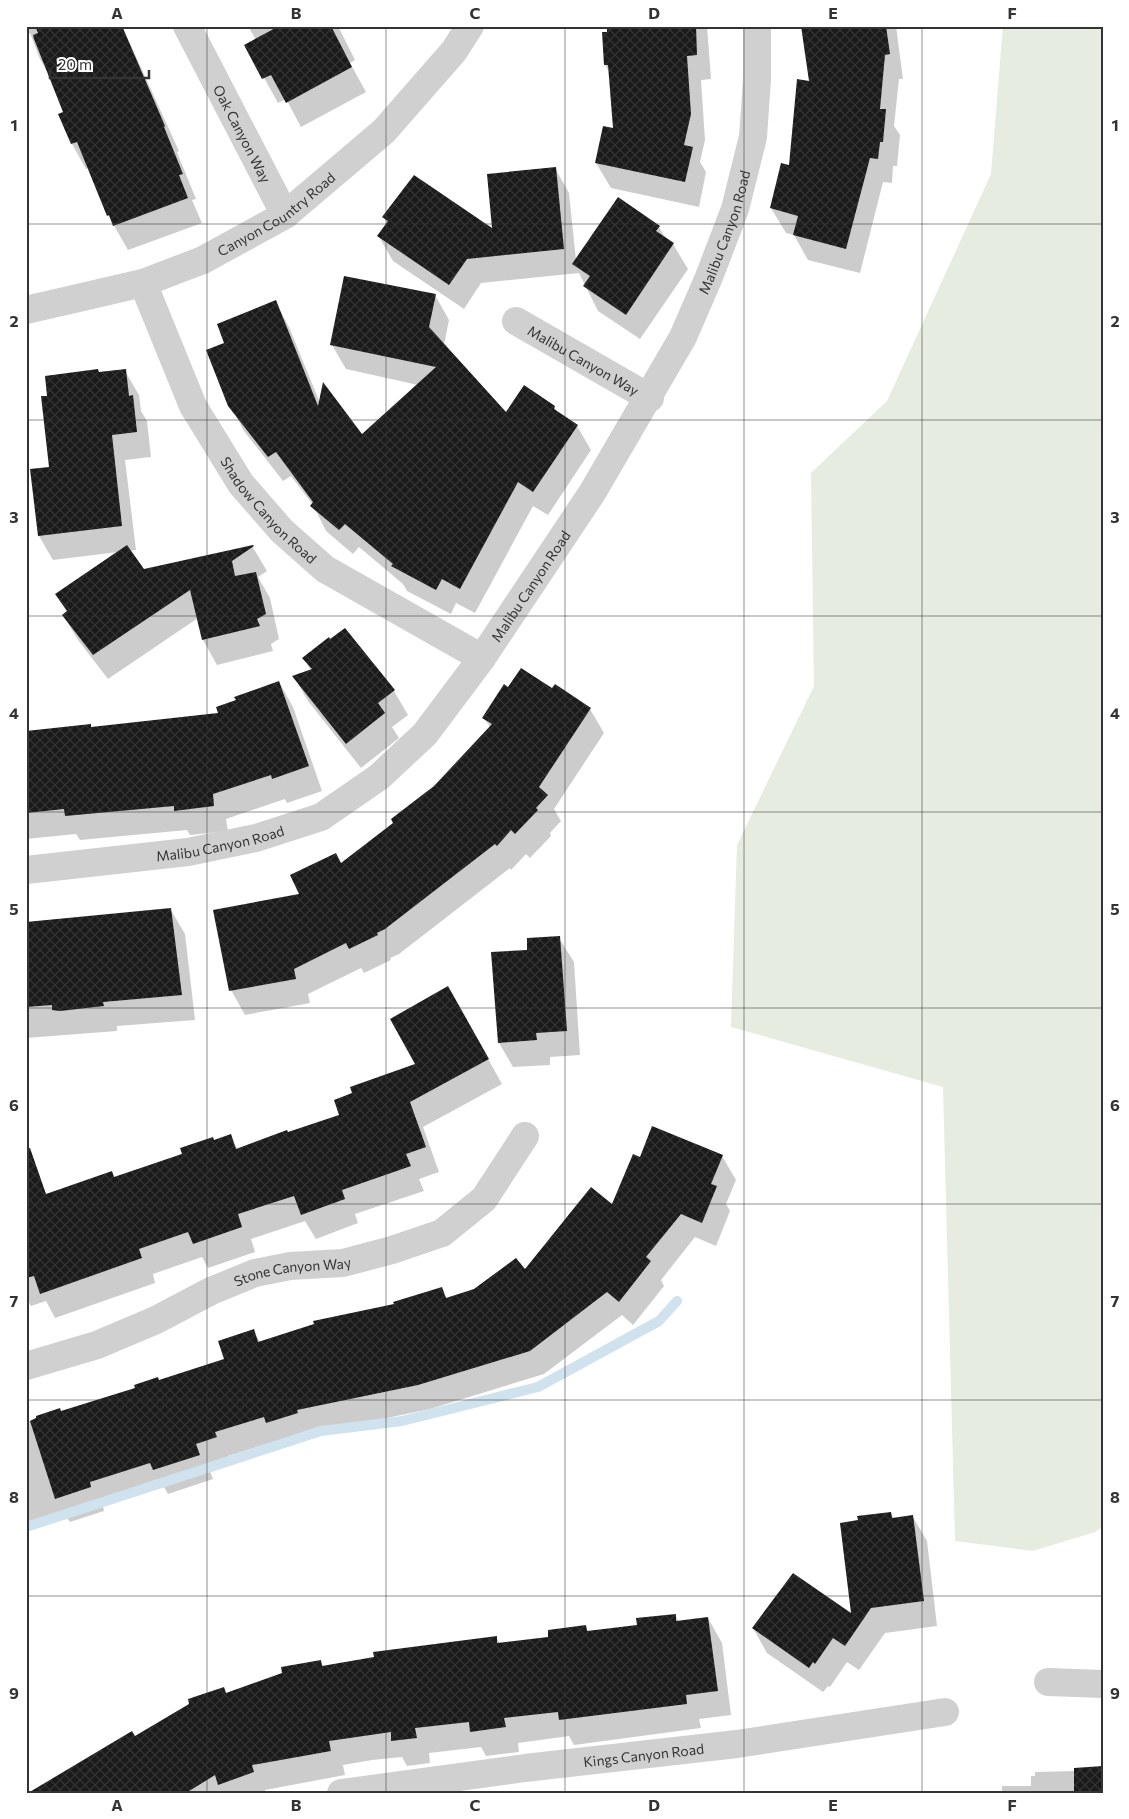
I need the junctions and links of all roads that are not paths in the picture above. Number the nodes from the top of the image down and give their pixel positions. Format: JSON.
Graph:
{"nodes":[{"id":1,"x":187,"y":26,"type":"edge"},
{"id":2,"x":470,"y":26,"type":"edge"},
{"id":3,"x":757,"y":26,"type":"edge"},
{"id":4,"x":285,"y":215,"type":"junction"},
{"id":5,"x":144,"y":283,"type":"junction"},
{"id":6,"x":26,"y":310,"type":"edge"},
{"id":7,"x":516,"y":321,"type":"dead end"},
{"id":8,"x":650,"y":398,"type":"junction"},
{"id":9,"x":482,"y":658,"type":"junction"},
{"id":10,"x":26,"y":870,"type":"edge"},
{"id":11,"x":525,"y":1136,"type":"dead end"},
{"id":12,"x":26,"y":1366,"type":"edge"},
{"id":13,"x":1048,"y":1682,"type":"dead end"},
{"id":14,"x":1103,"y":1684,"type":"edge"},
{"id":15,"x":945,"y":1712,"type":"dead end"},
{"id":16,"x":341,"y":1793,"type":"edge"}],
"edges":[{"from":1,"to":4,"type":"street","name":"Oak Canyon Way"},
{"from":2,"to":4,"type":"street","name":"Canyon Country Road"},
{"from":3,"to":8,"type":"street","name":"Malibu Canyon Road"},
{"from":4,"to":5,"type":"street","name":"Canyon Country Road"},
{"from":5,"to":6,"type":"street","name":"Canyon Country Road"},
{"from":5,"to":9,"type":"street","name":"Shadow Canyon Road"},
{"from":7,"to":8,"type":"street","name":"Malibu Canyon Way"},
{"from":8,"to":9,"type":"street","name":"Malibu Canyon Road"},
{"from":9,"to":10,"type":"street","name":"Malibu Canyon Road"},
{"from":11,"to":12,"type":"street","name":"Stone Canyon Way"},
{"from":13,"to":14,"type":"street"},
{"from":15,"to":16,"type":"street","name":"Kings Canyon Road"}]}
